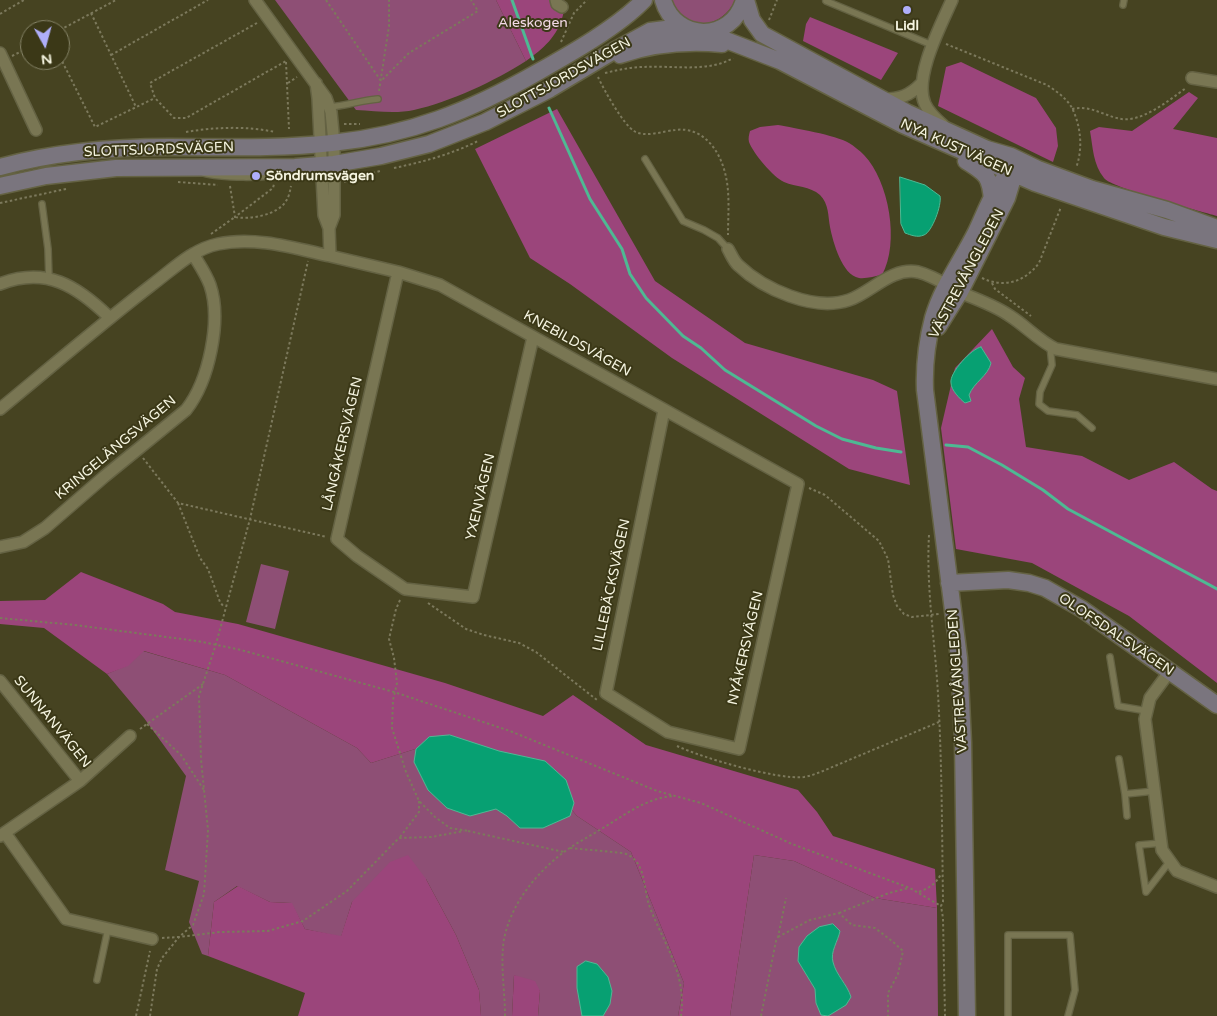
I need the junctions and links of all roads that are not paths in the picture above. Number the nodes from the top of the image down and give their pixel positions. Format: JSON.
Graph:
{"nodes":[{"id":1,"x":255,"y":0,"type":"edge"},
{"id":2,"x":644,"y":0,"type":"edge"},
{"id":3,"x":663,"y":0,"type":"edge"},
{"id":4,"x":745,"y":0,"type":"edge"},
{"id":5,"x":827,"y":0,"type":"edge"},
{"id":6,"x":952,"y":0,"type":"edge"},
{"id":7,"x":685,"y":28,"type":"junction"},
{"id":8,"x":705,"y":32,"type":"junction"},
{"id":9,"x":933,"y":42,"type":"junction"},
{"id":10,"x":742,"y":47,"type":"junction"},
{"id":11,"x":4,"y":56,"type":"edge"},
{"id":12,"x":595,"y":70,"type":"junction"},
{"id":13,"x":1192,"y":78,"type":"road end"},
{"id":14,"x":1217,"y":82,"type":"edge"},
{"id":15,"x":316,"y":83,"type":"junction"},
{"id":16,"x":921,"y":84,"type":"junction"},
{"id":17,"x":378,"y":99,"type":"road end"},
{"id":18,"x":881,"y":99,"type":"junction"},
{"id":19,"x":329,"y":107,"type":"junction"},
{"id":20,"x":36,"y":130,"type":"dead end"},
{"id":21,"x":947,"y":138,"type":"junction"},
{"id":22,"x":326,"y":144,"type":"junction"},
{"id":23,"x":987,"y":149,"type":"junction"},
{"id":24,"x":645,"y":159,"type":"dead end"},
{"id":25,"x":327,"y":164,"type":"junction"},
{"id":26,"x":0,"y":167,"type":"edge"},
{"id":27,"x":1012,"y":173,"type":"junction"},
{"id":28,"x":1036,"y":176,"type":"junction"},
{"id":29,"x":0,"y":186,"type":"edge"},
{"id":30,"x":1000,"y":199,"type":"junction"},
{"id":31,"x":42,"y":204,"type":"dead end"},
{"id":32,"x":1217,"y":228,"type":"edge"},
{"id":33,"x":1217,"y":240,"type":"edge"},
{"id":34,"x":728,"y":249,"type":"joint"},
{"id":35,"x":193,"y":254,"type":"junction"},
{"id":36,"x":330,"y":256,"type":"junction"},
{"id":37,"x":398,"y":272,"type":"junction"},
{"id":38,"x":49,"y":279,"type":"junction"},
{"id":39,"x":0,"y":284,"type":"edge"},
{"id":40,"x":954,"y":288,"type":"junction"},
{"id":41,"x":110,"y":317,"type":"junction"},
{"id":42,"x":533,"y":337,"type":"junction"},
{"id":43,"x":1050,"y":346,"type":"junction"},
{"id":44,"x":1217,"y":379,"type":"edge"},
{"id":45,"x":0,"y":409,"type":"edge"},
{"id":46,"x":664,"y":410,"type":"junction"},
{"id":47,"x":1092,"y":428,"type":"dead end"},
{"id":48,"x":798,"y":484,"type":"joint"},
{"id":49,"x":0,"y":547,"type":"edge"},
{"id":50,"x":949,"y":583,"type":"junction"},
{"id":51,"x":406,"y":588,"type":"joint"},
{"id":52,"x":1110,"y":657,"type":"dead end"},
{"id":53,"x":1170,"y":671,"type":"junction"},
{"id":54,"x":0,"y":682,"type":"edge"},
{"id":55,"x":1217,"y":704,"type":"edge"},
{"id":56,"x":1147,"y":711,"type":"junction"},
{"id":57,"x":668,"y":732,"type":"joint"},
{"id":58,"x":130,"y":736,"type":"road end"},
{"id":59,"x":1119,"y":759,"type":"dead end"},
{"id":60,"x":80,"y":781,"type":"junction"},
{"id":61,"x":1155,"y":791,"type":"junction"},
{"id":62,"x":1125,"y":794,"type":"junction"},
{"id":63,"x":1127,"y":816,"type":"dead end"},
{"id":64,"x":2,"y":834,"type":"edge"},
{"id":65,"x":1162,"y":843,"type":"junction"},
{"id":66,"x":1170,"y":861,"type":"junction"},
{"id":67,"x":1217,"y":887,"type":"edge"},
{"id":68,"x":108,"y":929,"type":"junction"},
{"id":69,"x":152,"y":939,"type":"road end"},
{"id":70,"x":97,"y":980,"type":"dead end"},
{"id":71,"x":967,"y":1016,"type":"edge"},
{"id":72,"x":1008,"y":1016,"type":"edge"},
{"id":73,"x":1068,"y":1016,"type":"edge"}],
"edges":[{"from":1,"to":15,"type":"street"},
{"from":2,"to":22,"type":"street","name":"SLOTTSJORDSVÄGEN"},
{"from":3,"to":7,"type":"street"},
{"from":4,"to":8,"type":"street"},
{"from":4,"to":18,"type":"street","name":"NYA KUSTVÄGEN"},
{"from":5,"to":9,"type":"lane"},
{"from":6,"to":9,"type":"street"},
{"from":7,"to":8,"type":"street","name":"SLOTTSJORDSVÄGEN"},
{"from":7,"to":12,"type":"street","name":"SLOTTSJORDSVÄGEN"},
{"from":8,"to":10,"type":"street","name":"NYA KUSTVÄGEN"},
{"from":9,"to":16,"type":"street"},
{"from":10,"to":12,"type":"street"},
{"from":10,"to":21,"type":"street","name":"NYA KUSTVÄGEN"},
{"from":11,"to":20,"type":"street"},
{"from":12,"to":25,"type":"street","name":"SLOTTSJORDSVÄGEN"},
{"from":13,"to":14,"type":"street"},
{"from":15,"to":19,"type":"street"},
{"from":15,"to":22,"type":"street"},
{"from":16,"to":18,"type":"street"},
{"from":16,"to":21,"type":"street"},
{"from":17,"to":19,"type":"lane"},
{"from":18,"to":21,"type":"street","name":"NYA KUSTVÄGEN"},
{"from":19,"to":22,"type":"street"},
{"from":21,"to":23,"type":"street","name":"NYA KUSTVÄGEN"},
{"from":21,"to":27,"type":"street","name":"NYA KUSTVÄGEN"},
{"from":21,"to":30,"type":"street"},
{"from":22,"to":25,"type":"street"},
{"from":22,"to":26,"type":"street","name":"SLOTTSJORDSVÄGEN"},
{"from":23,"to":27,"type":"street"},
{"from":23,"to":28,"type":"street","name":"NYA KUSTVÄGEN"},
{"from":24,"to":34,"type":"lane"},
{"from":25,"to":29,"type":"street","name":"SLOTTSJORDSVÄGEN"},
{"from":25,"to":36,"type":"street"},
{"from":27,"to":28,"type":"street","name":"NYA KUSTVÄGEN"},
{"from":27,"to":30,"type":"street","name":"VÄSTREVÅNGLEDEN"},
{"from":28,"to":30,"type":"street"},
{"from":28,"to":32,"type":"street","name":"NYA KUSTVÄGEN"},
{"from":28,"to":33,"type":"street","name":"NYA KUSTVÄGEN"},
{"from":30,"to":40,"type":"street","name":"VÄSTREVÅNGLEDEN"},
{"from":31,"to":38,"type":"lane"},
{"from":34,"to":40,"type":"street"},
{"from":35,"to":36,"type":"street"},
{"from":35,"to":41,"type":"street"},
{"from":35,"to":49,"type":"street","name":"KRINGELÄNGSVÄGEN"},
{"from":36,"to":37,"type":"street","name":"KNEBILDSVÄGEN"},
{"from":37,"to":42,"type":"street","name":"KNEBILDSVÄGEN"},
{"from":37,"to":51,"type":"street","name":"LÅNGÅKERSVÄGEN"},
{"from":38,"to":39,"type":"street"},
{"from":38,"to":41,"type":"street"},
{"from":40,"to":43,"type":"street"},
{"from":40,"to":50,"type":"street","name":"VÄSTREVÅNGLEDEN"},
{"from":41,"to":45,"type":"street"},
{"from":42,"to":46,"type":"street","name":"KNEBILDSVÄGEN"},
{"from":42,"to":51,"type":"street","name":"YXENVÄGEN"},
{"from":43,"to":44,"type":"street"},
{"from":43,"to":47,"type":"lane"},
{"from":46,"to":48,"type":"street","name":"KNEBILDSVÄGEN"},
{"from":46,"to":57,"type":"street","name":"LILLEBÄCKSVÄGEN"},
{"from":48,"to":57,"type":"street","name":"NYÅKERSVÄGEN"},
{"from":50,"to":53,"type":"street","name":"OLOFSDALSVÄGEN"},
{"from":50,"to":71,"type":"street","name":"VÄSTREVÅNGLEDEN"},
{"from":52,"to":56,"type":"lane"},
{"from":53,"to":55,"type":"street","name":"OLOFSDALSVÄGEN"},
{"from":53,"to":56,"type":"street"},
{"from":54,"to":60,"type":"street","name":"SUNNANVÄGEN"},
{"from":56,"to":61,"type":"street"},
{"from":58,"to":60,"type":"street"},
{"from":59,"to":62,"type":"lane"},
{"from":60,"to":64,"type":"street"},
{"from":61,"to":62,"type":"lane"},
{"from":61,"to":65,"type":"street"},
{"from":62,"to":63,"type":"lane"},
{"from":64,"to":68,"type":"street"},
{"from":65,"to":66,"type":"street"},
{"from":65,"to":66,"type":"lane"},
{"from":66,"to":67,"type":"street"},
{"from":68,"to":69,"type":"street"},
{"from":68,"to":70,"type":"lane"},
{"from":72,"to":73,"type":"lane"}]}
